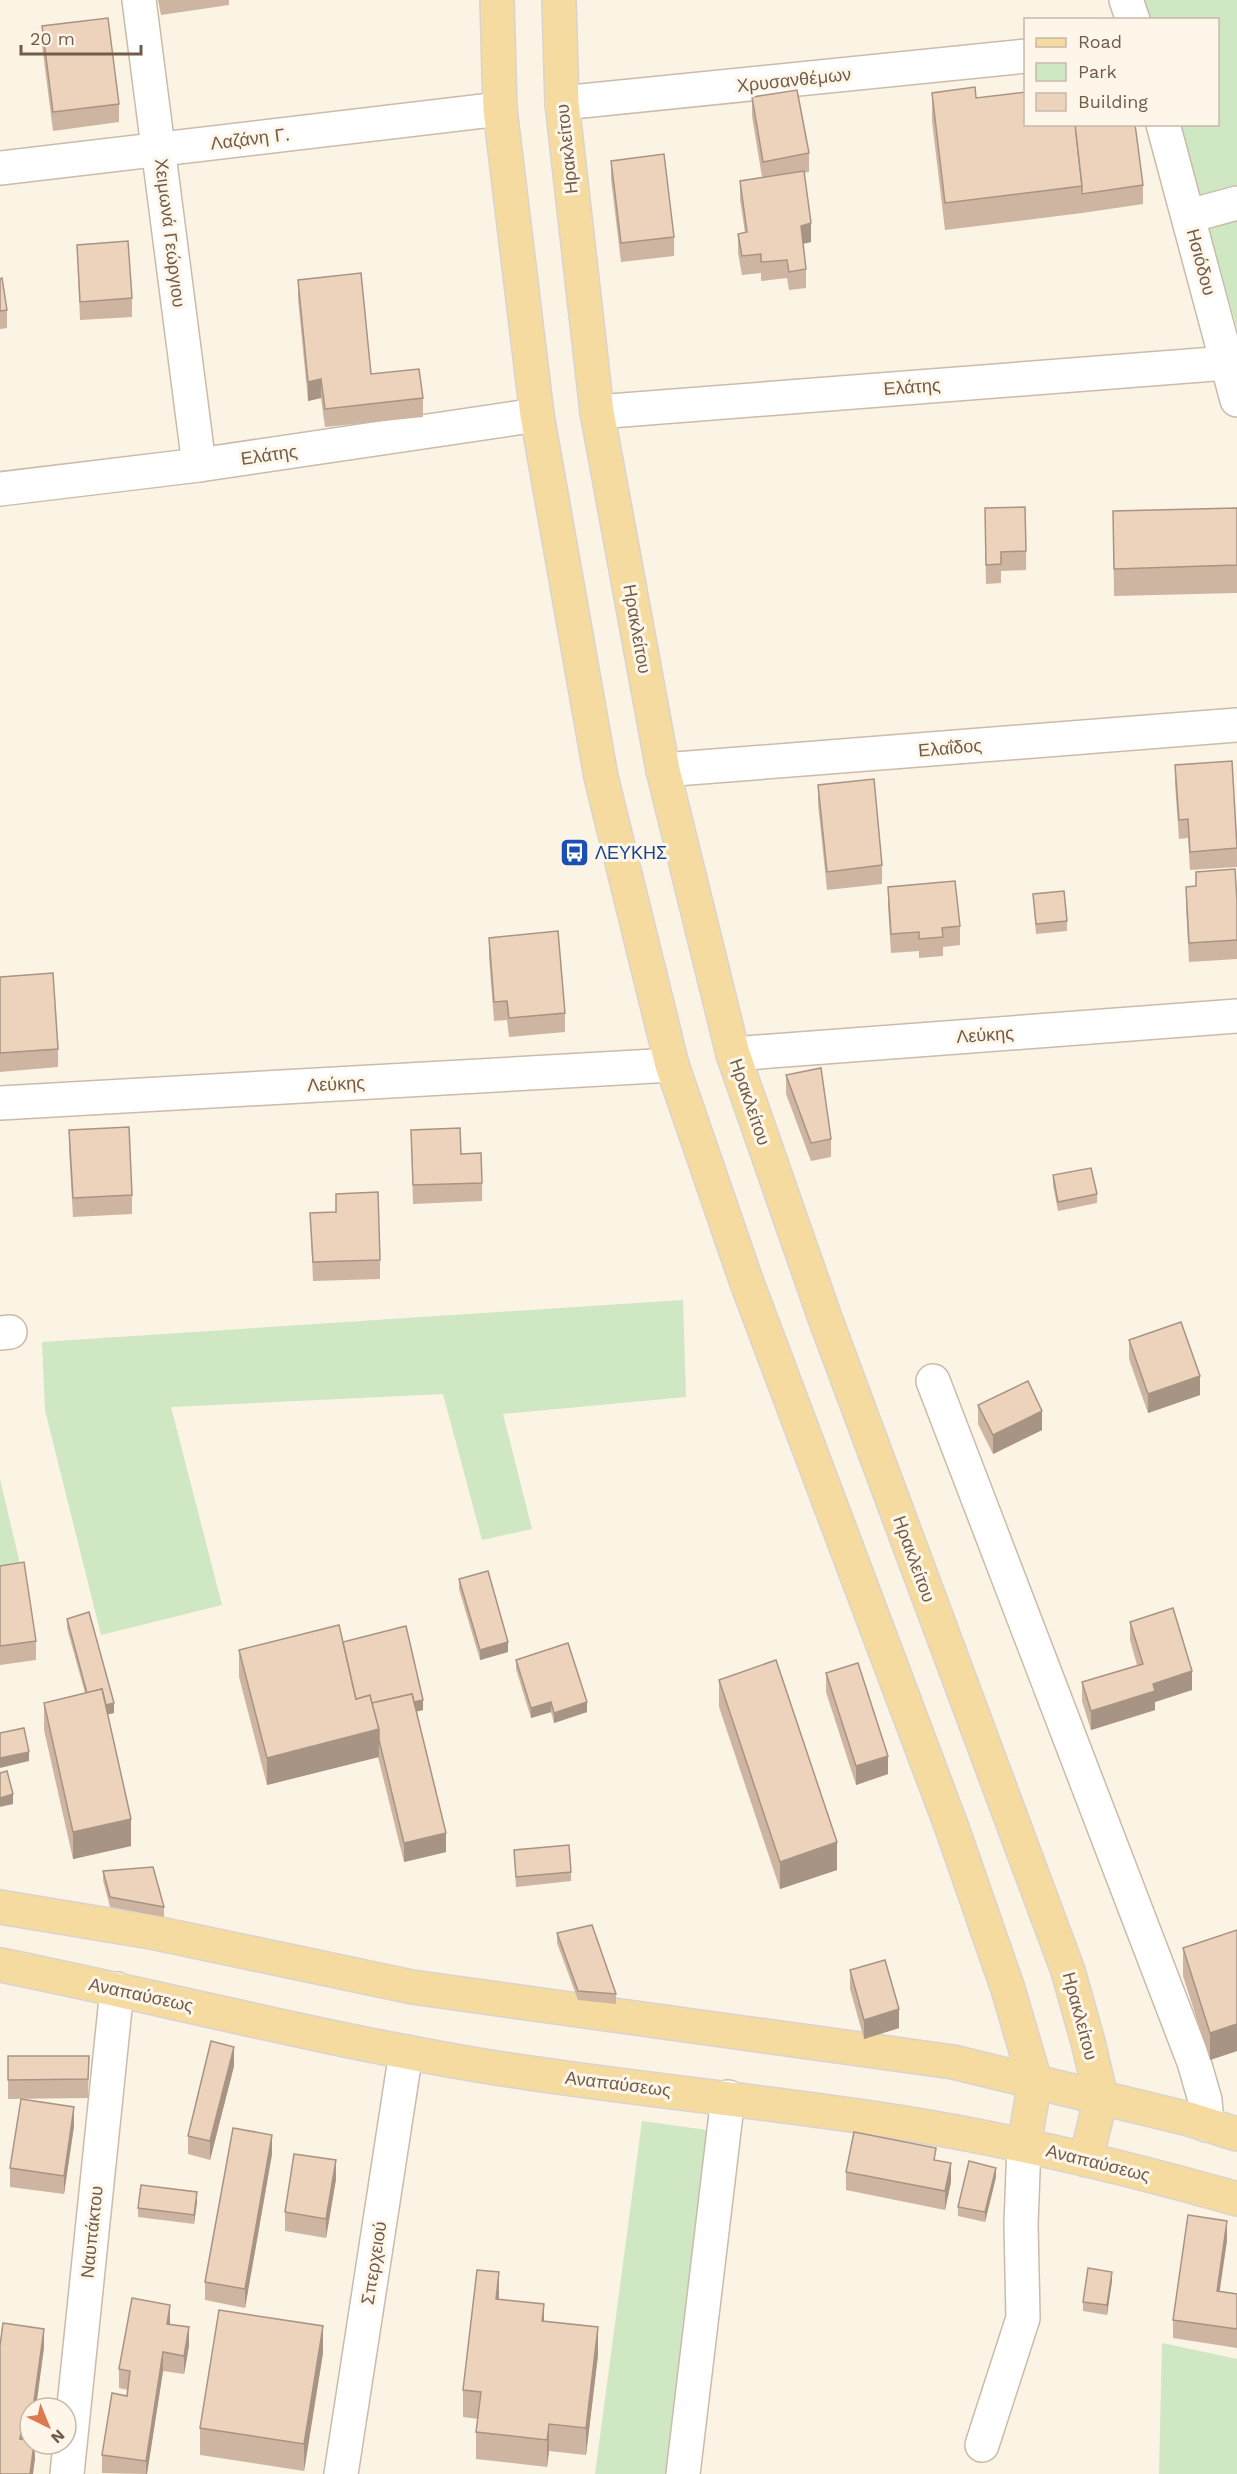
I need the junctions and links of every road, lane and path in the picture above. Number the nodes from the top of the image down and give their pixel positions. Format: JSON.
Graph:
{"nodes":[{"id":1,"x":139,"y":0,"type":"edge"},
{"id":2,"x":497,"y":0,"type":"edge"},
{"id":3,"x":559,"y":0,"type":"edge"},
{"id":4,"x":1126,"y":0,"type":"edge"},
{"id":5,"x":1132,"y":18,"type":"edge"},
{"id":6,"x":1024,"y":56,"type":"edge"},
{"id":7,"x":562,"y":103,"type":"junction"},
{"id":8,"x":500,"y":109,"type":"junction"},
{"id":9,"x":1164,"y":126,"type":"edge"},
{"id":10,"x":159,"y":150,"type":"junction"},
{"id":11,"x":0,"y":168,"type":"edge"},
{"id":12,"x":1237,"y":203,"type":"edge"},
{"id":13,"x":1189,"y":216,"type":"junction"},
{"id":14,"x":1227,"y":363,"type":"junction"},
{"id":15,"x":1237,"y":400,"type":"edge"},
{"id":16,"x":597,"y":412,"type":"junction"},
{"id":17,"x":537,"y":415,"type":"junction"},
{"id":18,"x":200,"y":465,"type":"junction"},
{"id":19,"x":0,"y":489,"type":"edge"},
{"id":20,"x":1237,"y":725,"type":"edge"},
{"id":21,"x":663,"y":770,"type":"junction"},
{"id":22,"x":1237,"y":1016,"type":"edge"},
{"id":23,"x":733,"y":1054,"type":"junction"},
{"id":24,"x":672,"y":1065,"type":"junction"},
{"id":25,"x":0,"y":1103,"type":"edge"},
{"id":26,"x":933,"y":1381,"type":"dead end"},
{"id":27,"x":0,"y":1907,"type":"edge"},
{"id":28,"x":0,"y":1965,"type":"edge"},
{"id":29,"x":117,"y":1989,"type":"junction"},
{"id":30,"x":406,"y":2052,"type":"junction"},
{"id":31,"x":1035,"y":2080,"type":"junction"},
{"id":32,"x":728,"y":2097,"type":"junction"},
{"id":33,"x":1101,"y":2097,"type":"junction"},
{"id":34,"x":1222,"y":2129,"type":"edge"},
{"id":35,"x":1024,"y":2145,"type":"junction"},
{"id":36,"x":1086,"y":2160,"type":"junction"},
{"id":37,"x":1237,"y":2199,"type":"edge"},
{"id":38,"x":982,"y":2445,"type":"dead end"},
{"id":39,"x":67,"y":2474,"type":"edge"},
{"id":40,"x":341,"y":2474,"type":"edge"},
{"id":41,"x":683,"y":2474,"type":"edge"}],
"edges":[{"from":1,"to":10,"type":"street","name":"Χειμωνά Γεώργιου"},
{"from":2,"to":8,"type":"main road"},
{"from":3,"to":7,"type":"main road","name":"Ηρακλείτου"},
{"from":4,"to":5,"type":"street"},
{"from":6,"to":7,"type":"street","name":"Χρυσανθέμων"},
{"from":7,"to":16,"type":"main road","name":"Ηρακλείτου"},
{"from":8,"to":10,"type":"street","name":"Λαζάνη Γ."},
{"from":8,"to":17,"type":"main road"},
{"from":9,"to":13,"type":"street","name":"Ησιόδου"},
{"from":10,"to":11,"type":"street","name":"Λαζάνη Γ."},
{"from":10,"to":18,"type":"street","name":"Χειμωνά Γεώργιου"},
{"from":12,"to":13,"type":"street"},
{"from":13,"to":14,"type":"street","name":"Ησιόδου"},
{"from":14,"to":15,"type":"street","name":"Ησιόδου"},
{"from":14,"to":16,"type":"street","name":"Ελάτης"},
{"from":16,"to":21,"type":"main road","name":"Ηρακλείτου"},
{"from":17,"to":18,"type":"street","name":"Ελάτης"},
{"from":17,"to":24,"type":"main road"},
{"from":18,"to":19,"type":"street","name":"Ελάτης"},
{"from":20,"to":21,"type":"street","name":"Ελαΐδος"},
{"from":21,"to":23,"type":"main road","name":"Ηρακλείτου"},
{"from":22,"to":23,"type":"street","name":"Λεύκης"},
{"from":23,"to":33,"type":"main road","name":"Ηρακλείτου"},
{"from":24,"to":25,"type":"street","name":"Λεύκης"},
{"from":24,"to":31,"type":"main road"},
{"from":26,"to":34,"type":"street"},
{"from":27,"to":31,"type":"main road"},
{"from":28,"to":29,"type":"main road","name":"Αναπαύσεως"},
{"from":29,"to":30,"type":"main road","name":"Αναπαύσεως"},
{"from":29,"to":39,"type":"street","name":"Ναυπάκτου"},
{"from":30,"to":32,"type":"main road","name":"Αναπαύσεως"},
{"from":30,"to":40,"type":"street","name":"Σπερχειού"},
{"from":31,"to":33,"type":"main road"},
{"from":31,"to":35,"type":"main road"},
{"from":32,"to":35,"type":"main road","name":"Αναπαύσεως"},
{"from":32,"to":41,"type":"street"},
{"from":33,"to":34,"type":"main road"},
{"from":33,"to":36,"type":"main road","name":"Ηρακλείτου"},
{"from":35,"to":36,"type":"main road","name":"Αναπαύσεως"},
{"from":35,"to":38,"type":"street"},
{"from":36,"to":37,"type":"main road","name":"Αναπαύσεως"}]}
